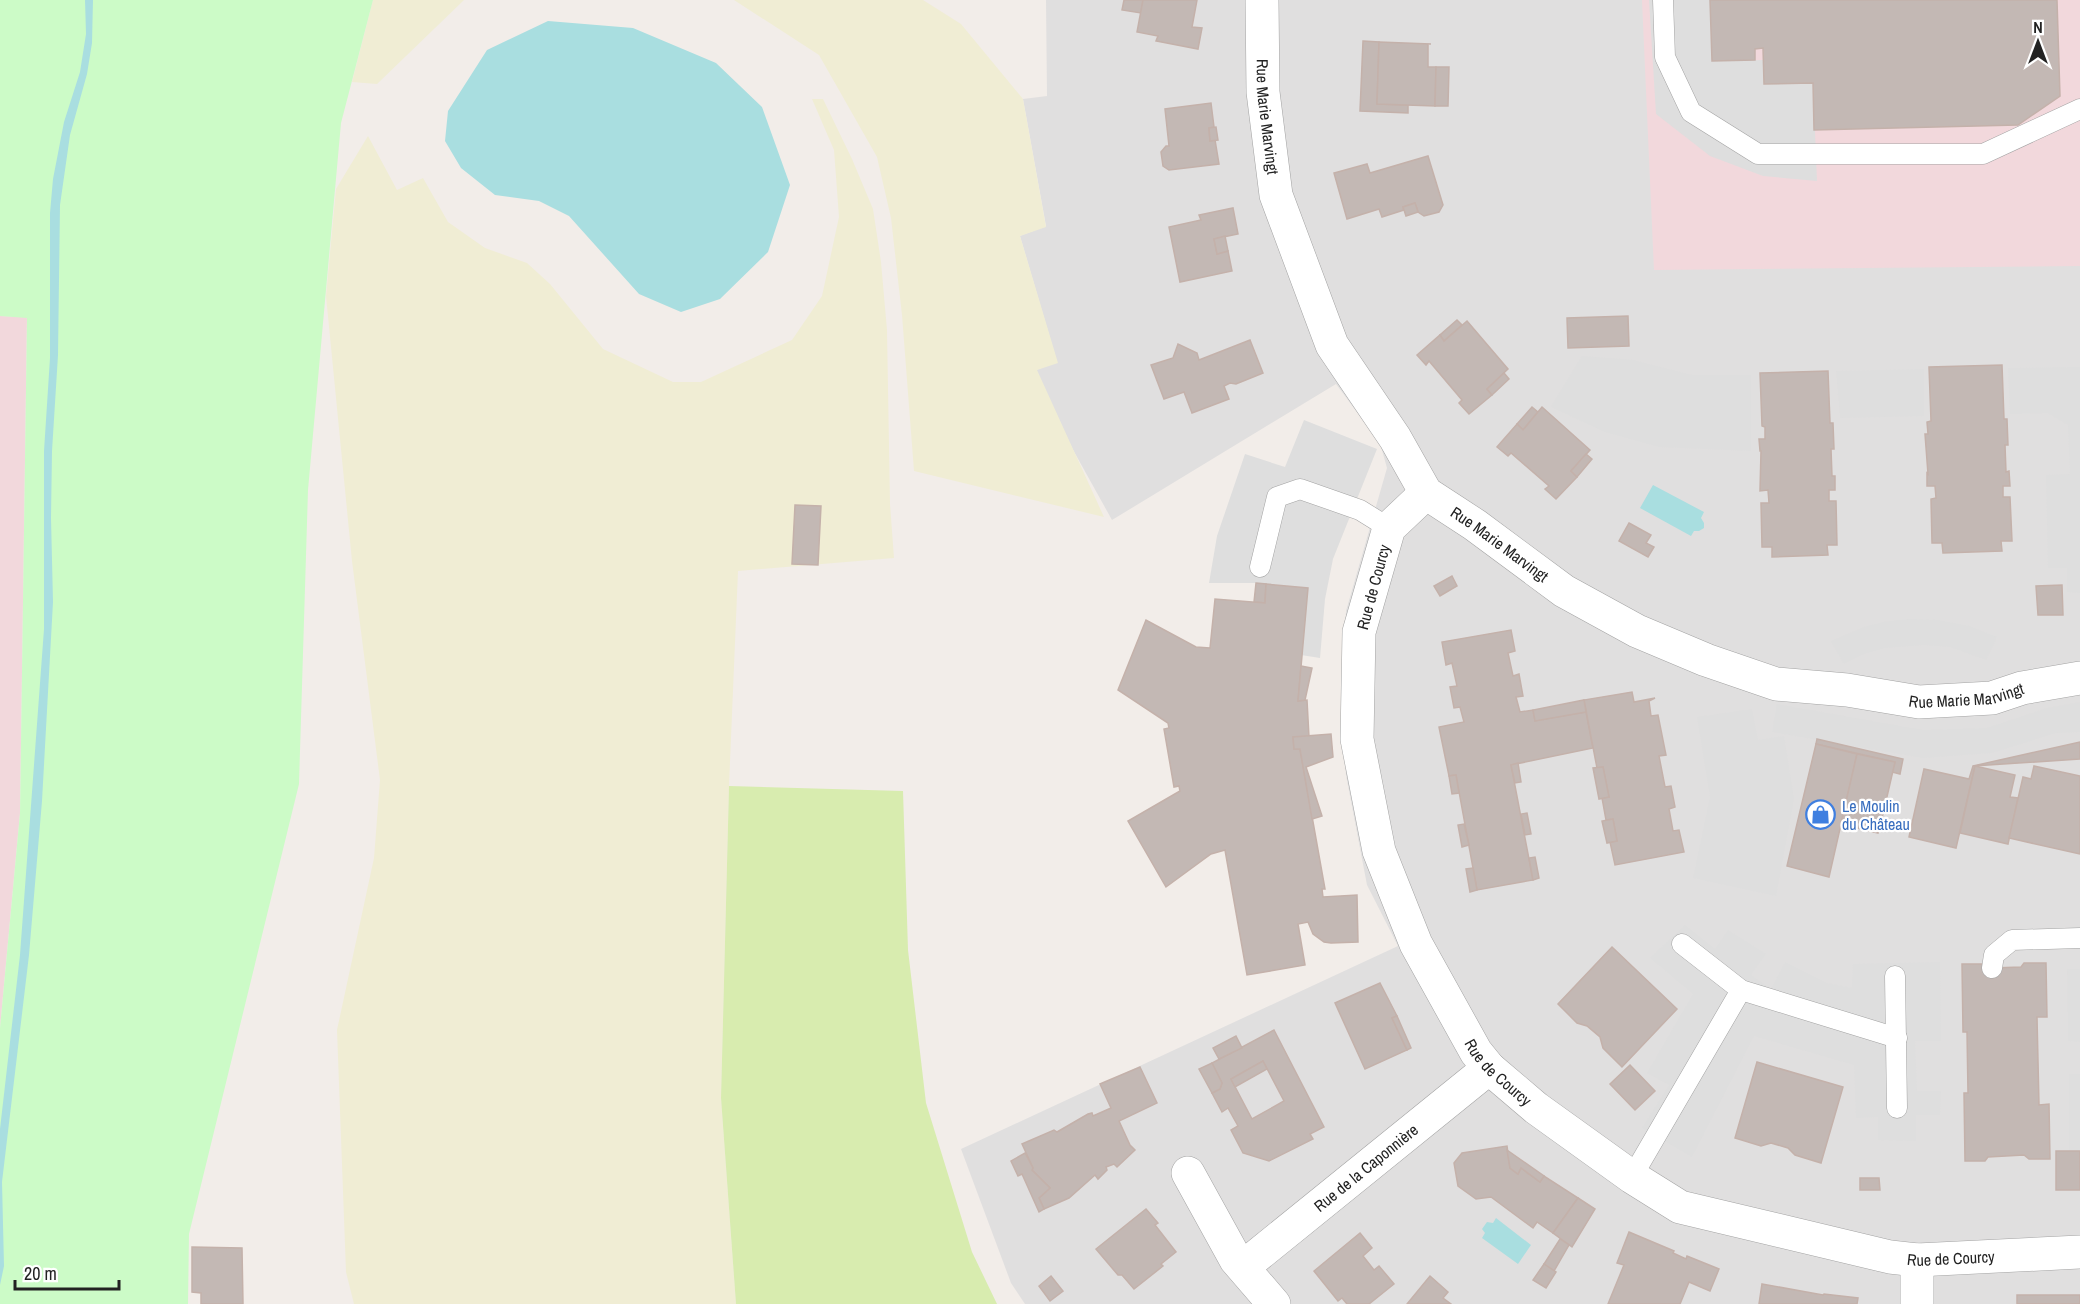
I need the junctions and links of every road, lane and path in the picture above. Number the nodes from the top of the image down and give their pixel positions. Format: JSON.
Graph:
{"nodes":[{"id":1,"x":1262,"y":0,"type":"edge"},
{"id":2,"x":1663,"y":0,"type":"edge"},
{"id":3,"x":2080,"y":109,"type":"edge"},
{"id":4,"x":1426,"y":493,"type":"junction"},
{"id":5,"x":1389,"y":528,"type":"junction"},
{"id":6,"x":1260,"y":567,"type":"dead end"},
{"id":7,"x":2080,"y":678,"type":"edge"},
{"id":8,"x":2080,"y":938,"type":"edge"},
{"id":9,"x":1682,"y":944,"type":"dead end"},
{"id":10,"x":1992,"y":968,"type":"dead end"},
{"id":11,"x":1895,"y":976,"type":"dead end"},
{"id":12,"x":1741,"y":990,"type":"junction"},
{"id":13,"x":1897,"y":1038,"type":"junction"},
{"id":14,"x":1489,"y":1068,"type":"junction"},
{"id":15,"x":1897,"y":1108,"type":"dead end"},
{"id":16,"x":1188,"y":1173,"type":"dead end"},
{"id":17,"x":1632,"y":1177,"type":"junction"},
{"id":18,"x":2080,"y":1252,"type":"edge"},
{"id":19,"x":1917,"y":1260,"type":"junction"},
{"id":20,"x":1243,"y":1267,"type":"junction"},
{"id":21,"x":1274,"y":1304,"type":"edge"},
{"id":22,"x":1917,"y":1304,"type":"edge"}],
"edges":[{"from":1,"to":4,"type":"street","name":"Rue Marie Marvingt"},
{"from":2,"to":3,"type":"lane"},
{"from":4,"to":5,"type":"street","name":"Rue de Courcy"},
{"from":4,"to":7,"type":"street","name":"Rue Marie Marvingt"},
{"from":5,"to":6,"type":"lane"},
{"from":5,"to":14,"type":"street","name":"Rue de Courcy"},
{"from":8,"to":10,"type":"lane"},
{"from":9,"to":12,"type":"lane"},
{"from":11,"to":13,"type":"lane"},
{"from":12,"to":13,"type":"lane"},
{"from":12,"to":17,"type":"lane"},
{"from":13,"to":15,"type":"lane"},
{"from":14,"to":17,"type":"street","name":"Rue de Courcy"},
{"from":14,"to":20,"type":"street","name":"Rue de la Caponnière"},
{"from":16,"to":20,"type":"street"},
{"from":17,"to":19,"type":"street","name":"Rue de Courcy"},
{"from":18,"to":19,"type":"street","name":"Rue de Courcy"},
{"from":19,"to":22,"type":"street"},
{"from":20,"to":21,"type":"street"}]}
